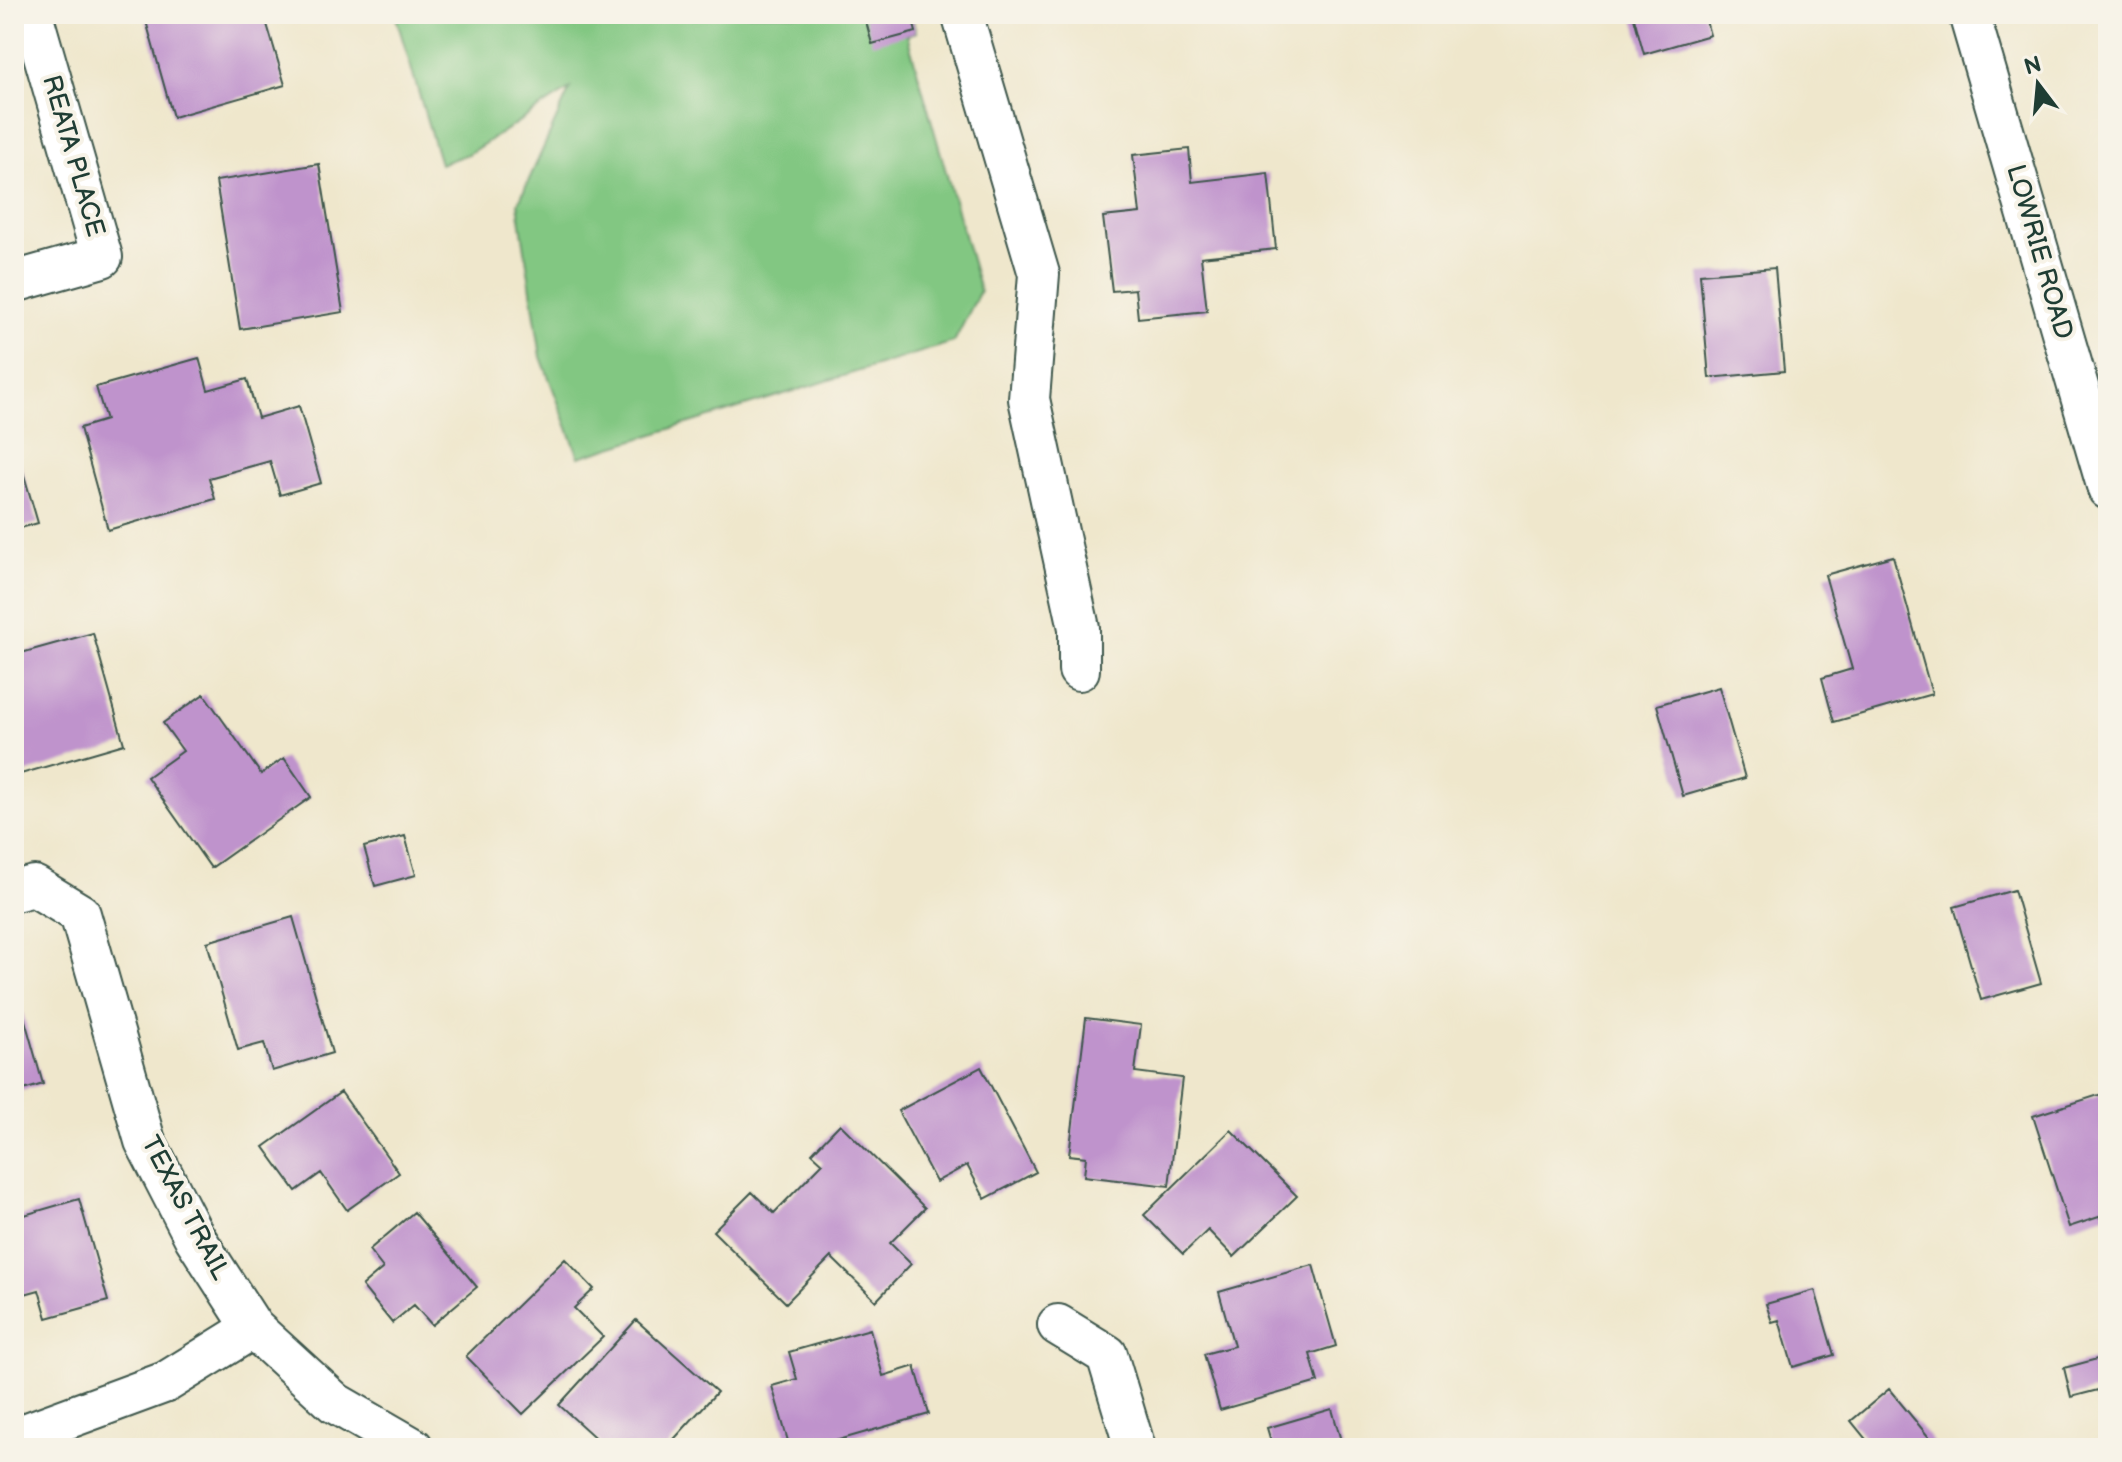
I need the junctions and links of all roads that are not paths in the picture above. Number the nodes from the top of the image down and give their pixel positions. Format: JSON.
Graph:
{"nodes":[{"id":1,"x":32,"y":14,"type":"edge"},
{"id":2,"x":962,"y":14,"type":"edge"},
{"id":3,"x":1969,"y":14,"type":"edge"},
{"id":4,"x":14,"y":282,"type":"edge"},
{"id":5,"x":2108,"y":489,"type":"edge"},
{"id":6,"x":1079,"y":670,"type":"dead end"},
{"id":7,"x":14,"y":891,"type":"edge"},
{"id":8,"x":1058,"y":1325,"type":"dead end"},
{"id":9,"x":253,"y":1328,"type":"junction"},
{"id":10,"x":14,"y":1438,"type":"edge"},
{"id":11,"x":413,"y":1448,"type":"edge"},
{"id":12,"x":1135,"y":1448,"type":"edge"}],
"edges":[{"from":1,"to":4,"type":"street","name":"REATA PLACE"},
{"from":2,"to":6,"type":"street"},
{"from":3,"to":5,"type":"street","name":"LOWRIE ROAD"},
{"from":7,"to":9,"type":"street","name":"TEXAS TRAIL"},
{"from":8,"to":12,"type":"street"},
{"from":9,"to":10,"type":"street"},
{"from":9,"to":11,"type":"street","name":"TEXAS TRAIL"}]}
